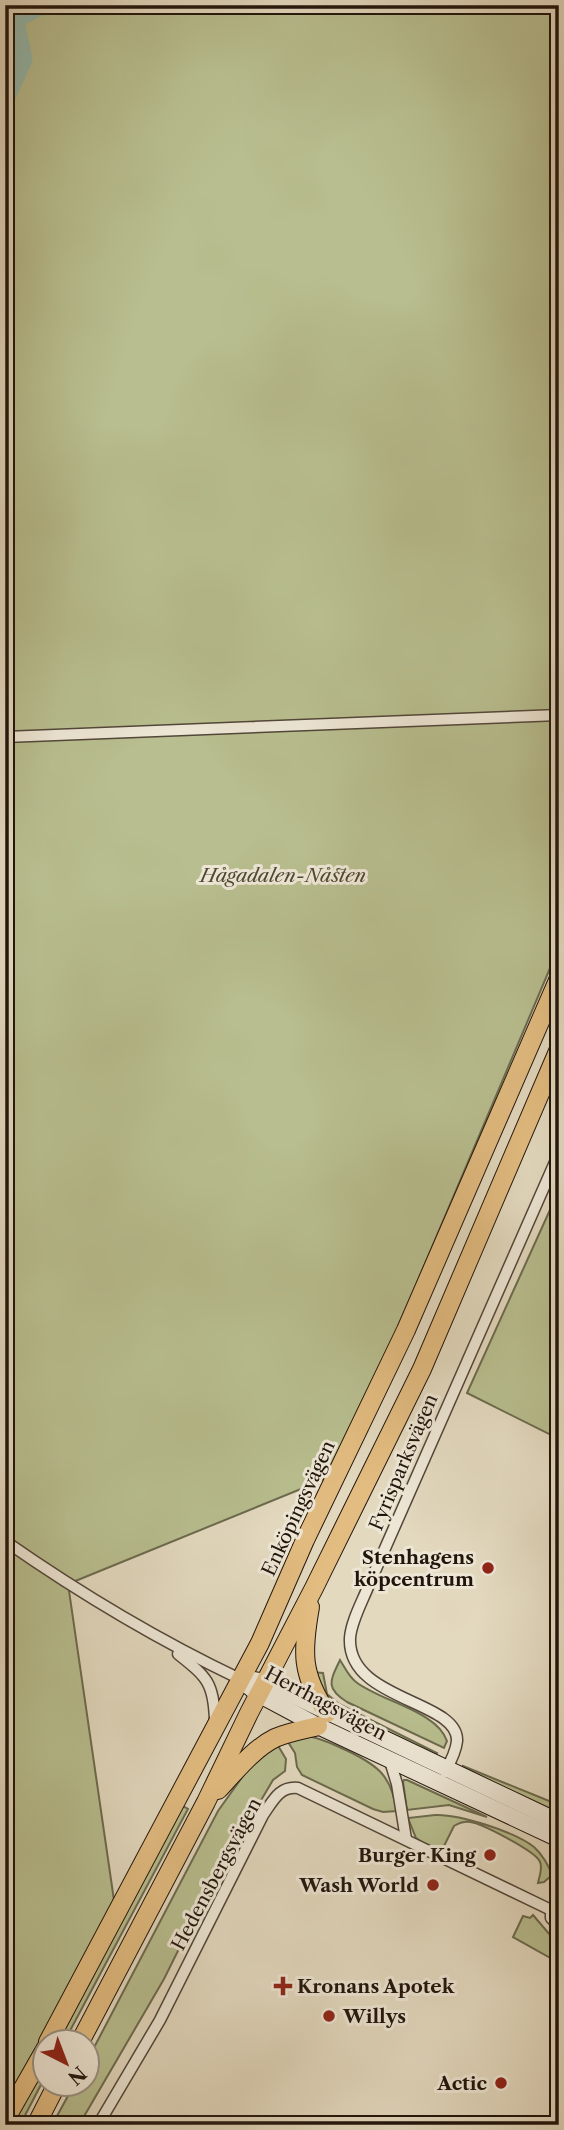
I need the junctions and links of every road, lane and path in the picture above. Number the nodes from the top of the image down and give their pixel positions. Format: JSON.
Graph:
{"nodes":[{"id":1,"x":559,"y":715,"type":"edge"},
{"id":2,"x":5,"y":737,"type":"edge"},
{"id":3,"x":559,"y":978,"type":"edge"},
{"id":4,"x":559,"y":1049,"type":"edge"},
{"id":5,"x":559,"y":1153,"type":"edge"},
{"id":6,"x":5,"y":1541,"type":"edge"},
{"id":7,"x":314,"y":1588,"type":"junction"},
{"id":8,"x":157,"y":1637,"type":"junction"},
{"id":9,"x":240,"y":1679,"type":"junction"},
{"id":10,"x":262,"y":1688,"type":"junction"},
{"id":11,"x":322,"y":1720,"type":"junction"},
{"id":12,"x":215,"y":1725,"type":"junction"},
{"id":13,"x":390,"y":1761,"type":"junction"},
{"id":14,"x":442,"y":1777,"type":"junction"},
{"id":15,"x":206,"y":1802,"type":"junction"},
{"id":16,"x":559,"y":1822,"type":"edge"},
{"id":17,"x":406,"y":1839,"type":"junction"},
{"id":18,"x":559,"y":1839,"type":"edge"},
{"id":19,"x":555,"y":1907,"type":"edge"},
{"id":20,"x":559,"y":1926,"type":"edge"},
{"id":21,"x":55,"y":2028,"type":"edge"},
{"id":22,"x":87,"y":2028,"type":"edge"},
{"id":23,"x":32,"y":2073,"type":"edge"},
{"id":24,"x":50,"y":2098,"type":"edge"},
{"id":25,"x":5,"y":2120,"type":"edge"},
{"id":26,"x":36,"y":2125,"type":"edge"},
{"id":27,"x":98,"y":2125,"type":"edge"}],
"edges":[{"from":1,"to":2,"type":"street"},
{"from":3,"to":9,"type":"main road","name":"Enköpingsvägen"},
{"from":4,"to":7,"type":"main road"},
{"from":5,"to":14,"type":"street","name":"Fyrisparksvägen"},
{"from":6,"to":8,"type":"street"},
{"from":7,"to":10,"type":"main road"},
{"from":7,"to":11,"type":"main road"},
{"from":8,"to":9,"type":"street"},
{"from":8,"to":12,"type":"street"},
{"from":9,"to":10,"type":"street","name":"Herrhagsvägen"},
{"from":9,"to":12,"type":"main road","name":"Enköpingsvägen"},
{"from":10,"to":11,"type":"street","name":"Herrhagsvägen"},
{"from":10,"to":15,"type":"main road"},
{"from":11,"to":13,"type":"street","name":"Herrhagsvägen"},
{"from":11,"to":14,"type":"street","name":"Herrhagsvägen"},
{"from":11,"to":15,"type":"main road"},
{"from":12,"to":21,"type":"main road","name":"Enköpingsvägen"},
{"from":13,"to":14,"type":"street","name":"Herrhagsvägen"},
{"from":13,"to":17,"type":"street"},
{"from":14,"to":16,"type":"street","name":"Herrhagsvägen"},
{"from":14,"to":18,"type":"street","name":"Herrhagsvägen"},
{"from":15,"to":22,"type":"main road"},
{"from":17,"to":19,"type":"street","name":"Hedensbergsvägen"},
{"from":17,"to":27,"type":"street","name":"Hedensbergsvägen"},
{"from":19,"to":20,"type":"street","name":"Hedensbergsvägen"},
{"from":23,"to":25,"type":"main road"},
{"from":24,"to":26,"type":"main road"}]}
